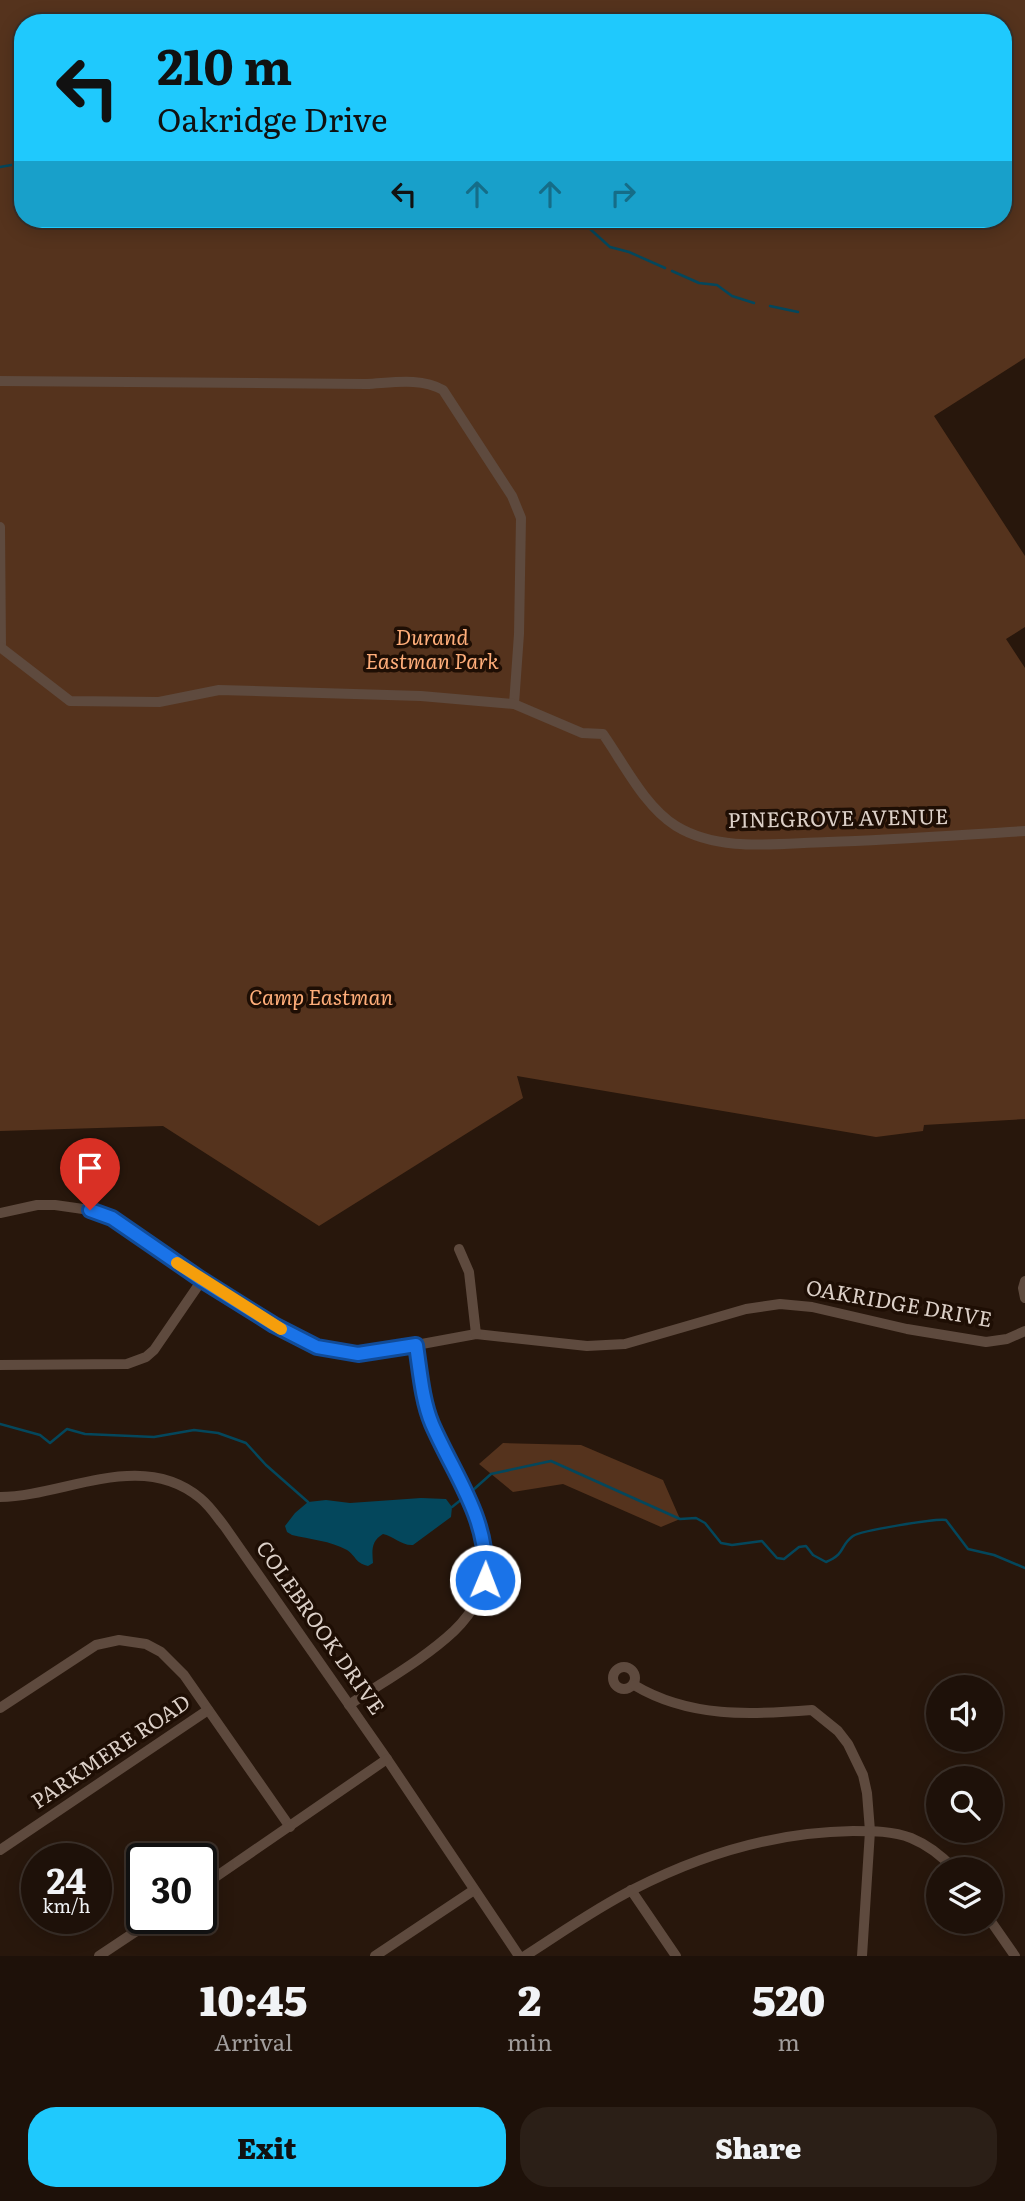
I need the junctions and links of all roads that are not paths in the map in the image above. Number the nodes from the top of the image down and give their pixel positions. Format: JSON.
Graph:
{"nodes":[{"id":1,"x":0,"y":381,"type":"edge"},
{"id":2,"x":0,"y":527,"type":"edge"},
{"id":3,"x":0,"y":647,"type":"edge"},
{"id":4,"x":514,"y":704,"type":"junction"},
{"id":5,"x":1025,"y":831,"type":"edge"},
{"id":6,"x":0,"y":1213,"type":"edge"},
{"id":7,"x":459,"y":1249,"type":"dead end"},
{"id":8,"x":202,"y":1280,"type":"junction"},
{"id":9,"x":1025,"y":1282,"type":"edge"},
{"id":10,"x":1025,"y":1297,"type":"edge"},
{"id":11,"x":1025,"y":1331,"type":"edge"},
{"id":12,"x":476,"y":1334,"type":"junction"},
{"id":13,"x":416,"y":1345,"type":"junction"},
{"id":14,"x":0,"y":1365,"type":"edge"},
{"id":15,"x":0,"y":1497,"type":"edge"},
{"id":16,"x":634,"y":1685,"type":"dead end"},
{"id":17,"x":349,"y":1704,"type":"junction"},
{"id":18,"x":0,"y":1708,"type":"edge"},
{"id":19,"x":208,"y":1710,"type":"junction"},
{"id":20,"x":387,"y":1759,"type":"junction"},
{"id":21,"x":290,"y":1827,"type":"junction"},
{"id":22,"x":870,"y":1831,"type":"junction"},
{"id":23,"x":0,"y":1850,"type":"edge"},
{"id":24,"x":940,"y":1857,"type":"edge"},
{"id":25,"x":217,"y":1876,"type":"edge"},
{"id":26,"x":474,"y":1890,"type":"junction"},
{"id":27,"x":631,"y":1890,"type":"junction"},
{"id":28,"x":132,"y":1934,"type":"edge"},
{"id":29,"x":1000,"y":1934,"type":"edge"},
{"id":30,"x":99,"y":1956,"type":"edge"},
{"id":31,"x":375,"y":1956,"type":"edge"},
{"id":32,"x":519,"y":1956,"type":"edge"},
{"id":33,"x":525,"y":1956,"type":"edge"},
{"id":34,"x":676,"y":1956,"type":"edge"},
{"id":35,"x":862,"y":1956,"type":"edge"},
{"id":36,"x":1015,"y":1956,"type":"edge"}],
"edges":[{"from":1,"to":4,"type":"street"},
{"from":2,"to":3,"type":"street"},
{"from":3,"to":4,"type":"street"},
{"from":4,"to":5,"type":"street","name":"PINEGROVE AVENUE"},
{"from":6,"to":8,"type":"street","name":"OAKRIDGE DRIVE"},
{"from":7,"to":12,"type":"street"},
{"from":8,"to":13,"type":"street","name":"OAKRIDGE DRIVE"},
{"from":8,"to":14,"type":"street"},
{"from":9,"to":10,"type":"street"},
{"from":11,"to":12,"type":"street","name":"OAKRIDGE DRIVE"},
{"from":12,"to":13,"type":"street","name":"OAKRIDGE DRIVE"},
{"from":13,"to":17,"type":"street"},
{"from":15,"to":17,"type":"street","name":"COLEBROOK DRIVE"},
{"from":16,"to":22,"type":"street"},
{"from":17,"to":20,"type":"street","name":"COLEBROOK DRIVE"},
{"from":18,"to":19,"type":"street"},
{"from":19,"to":21,"type":"street"},
{"from":19,"to":23,"type":"street","name":"PARKMERE ROAD"},
{"from":20,"to":21,"type":"street"},
{"from":20,"to":26,"type":"street","name":"COLEBROOK DRIVE"},
{"from":21,"to":25,"type":"street"},
{"from":22,"to":24,"type":"street"},
{"from":22,"to":27,"type":"street"},
{"from":22,"to":35,"type":"street"},
{"from":26,"to":31,"type":"street"},
{"from":26,"to":32,"type":"street","name":"COLEBROOK DRIVE"},
{"from":27,"to":33,"type":"street"},
{"from":27,"to":34,"type":"street"},
{"from":28,"to":30,"type":"street"},
{"from":29,"to":36,"type":"street"}]}
